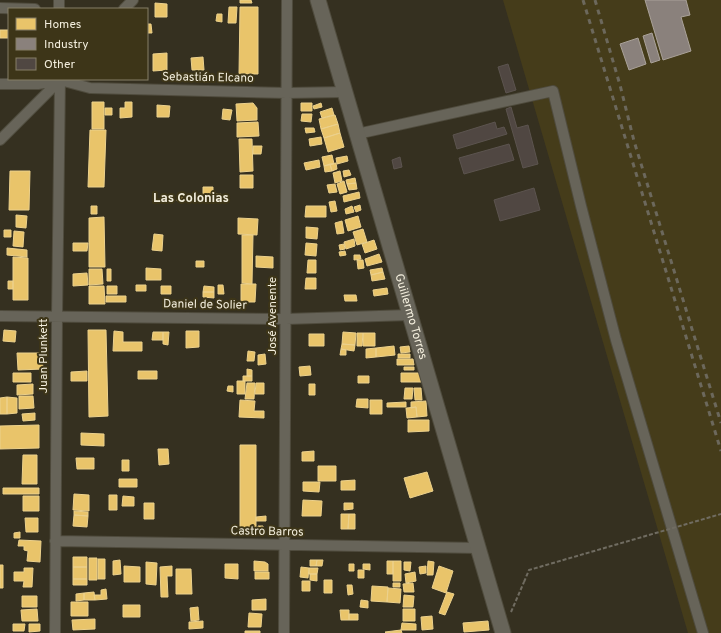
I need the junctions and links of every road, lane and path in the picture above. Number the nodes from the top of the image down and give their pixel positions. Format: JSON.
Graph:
{"nodes":[{"id":1,"x":133,"y":0,"type":"edge"},
{"id":2,"x":288,"y":0,"type":"edge"},
{"id":3,"x":318,"y":0,"type":"edge"},
{"id":4,"x":125,"y":8,"type":"edge"},
{"id":5,"x":56,"y":80,"type":"edge"},
{"id":6,"x":59,"y":80,"type":"edge"},
{"id":7,"x":60,"y":80,"type":"edge"},
{"id":8,"x":63,"y":80,"type":"edge"},
{"id":9,"x":0,"y":84,"type":"edge"},
{"id":10,"x":344,"y":92,"type":"junction"},
{"id":11,"x":287,"y":93,"type":"junction"},
{"id":12,"x":357,"y":134,"type":"junction"},
{"id":13,"x":0,"y":140,"type":"edge"},
{"id":14,"x":410,"y":315,"type":"junction"},
{"id":15,"x":0,"y":316,"type":"edge"},
{"id":16,"x":57,"y":317,"type":"junction"},
{"id":17,"x":286,"y":319,"type":"junction"},
{"id":18,"x":721,"y":514,"type":"edge"},
{"id":19,"x":55,"y":541,"type":"junction"},
{"id":20,"x":284,"y":546,"type":"junction"},
{"id":21,"x":478,"y":548,"type":"junction"},
{"id":22,"x":501,"y":627,"type":"edge"},
{"id":23,"x":55,"y":633,"type":"edge"},
{"id":24,"x":284,"y":633,"type":"edge"},
{"id":25,"x":703,"y":633,"type":"edge"}],
"edges":[{"from":1,"to":4,"type":"street"},
{"from":2,"to":11,"type":"street","name":"José Avenente"},
{"from":3,"to":10,"type":"main road","name":"Guillermo Torres"},
{"from":5,"to":9,"type":"street","name":"Sebastián Elcano"},
{"from":6,"to":13,"type":"street"},
{"from":7,"to":16,"type":"street","name":"Juan Plunkett"},
{"from":8,"to":11,"type":"street","name":"Sebastián Elcano"},
{"from":10,"to":11,"type":"street","name":"Sebastián Elcano"},
{"from":10,"to":12,"type":"main road","name":"Guillermo Torres"},
{"from":11,"to":17,"type":"street","name":"José Avenente"},
{"from":12,"to":14,"type":"main road","name":"Guillermo Torres"},
{"from":12,"to":25,"type":"street"},
{"from":14,"to":17,"type":"street","name":"Daniel de Solier"},
{"from":14,"to":21,"type":"main road","name":"Guillermo Torres"},
{"from":15,"to":16,"type":"street","name":"Daniel de Solier"},
{"from":16,"to":17,"type":"street","name":"Daniel de Solier"},
{"from":16,"to":19,"type":"street","name":"Juan Plunkett"},
{"from":17,"to":20,"type":"street","name":"José Avenente"},
{"from":18,"to":22,"type":"path","bridge":true},
{"from":19,"to":20,"type":"street","name":"Castro Barros"},
{"from":19,"to":23,"type":"street","name":"Juan Plunkett"},
{"from":20,"to":21,"type":"street","name":"Castro Barros"},
{"from":20,"to":24,"type":"street","name":"José Avenente"},
{"from":21,"to":22,"type":"main road","name":"Guillermo Torres"}]}
